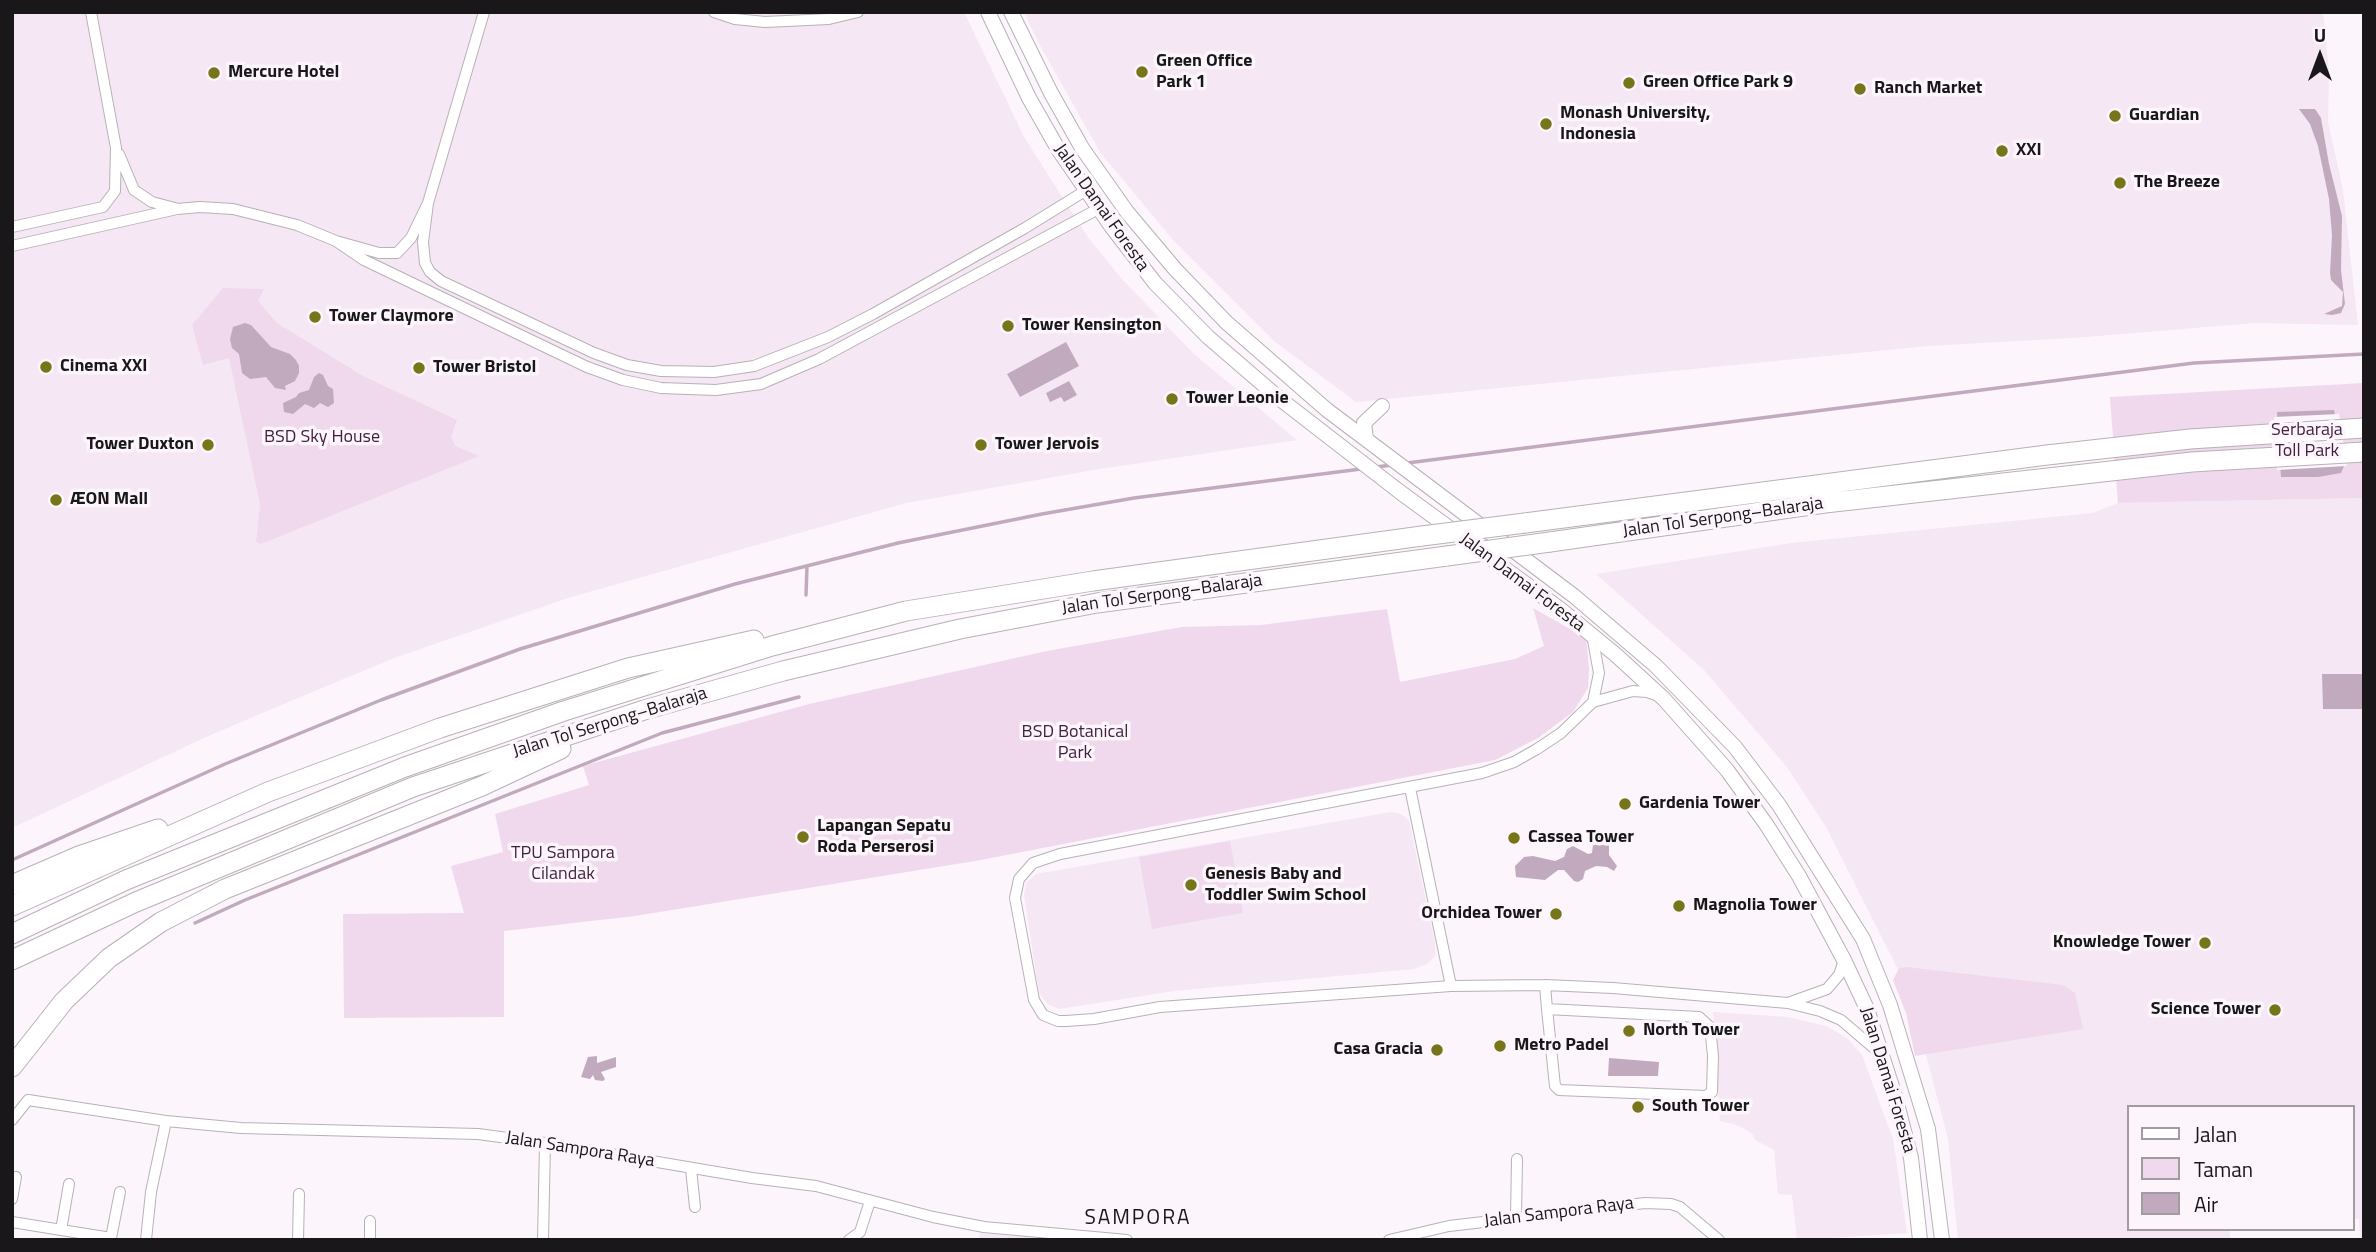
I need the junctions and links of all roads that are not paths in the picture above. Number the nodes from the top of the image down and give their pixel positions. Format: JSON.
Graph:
{"nodes":[{"id":1,"x":91,"y":12,"type":"edge"},
{"id":2,"x":484,"y":12,"type":"edge"},
{"id":3,"x":714,"y":12,"type":"edge"},
{"id":4,"x":858,"y":12,"type":"edge"},
{"id":5,"x":988,"y":12,"type":"edge"},
{"id":6,"x":1011,"y":12,"type":"edge"},
{"id":7,"x":116,"y":148,"type":"junction"},
{"id":8,"x":1085,"y":191,"type":"junction"},
{"id":9,"x":428,"y":203,"type":"junction"},
{"id":10,"x":103,"y":207,"type":"junction"},
{"id":11,"x":177,"y":209,"type":"junction"},
{"id":12,"x":1098,"y":209,"type":"junction"},
{"id":13,"x":109,"y":225,"type":"junction"},
{"id":14,"x":12,"y":227,"type":"edge"},
{"id":15,"x":1025,"y":228,"type":"junction"},
{"id":16,"x":336,"y":241,"type":"junction"},
{"id":17,"x":1034,"y":243,"type":"junction"},
{"id":18,"x":12,"y":246,"type":"edge"},
{"id":19,"x":441,"y":281,"type":"junction"},
{"id":20,"x":436,"y":294,"type":"junction"},
{"id":21,"x":1382,"y":406,"type":"dead end"},
{"id":22,"x":2364,"y":428,"type":"edge"},
{"id":23,"x":1366,"y":439,"type":"junction"},
{"id":24,"x":2364,"y":452,"type":"edge"},
{"id":25,"x":906,"y":611,"type":"junction"},
{"id":26,"x":1592,"y":635,"type":"junction"},
{"id":27,"x":1664,"y":699,"type":"junction"},
{"id":28,"x":1593,"y":702,"type":"junction"},
{"id":29,"x":644,"y":710,"type":"junction"},
{"id":30,"x":1410,"y":788,"type":"junction"},
{"id":31,"x":268,"y":792,"type":"junction"},
{"id":32,"x":12,"y":885,"type":"edge"},
{"id":33,"x":12,"y":906,"type":"edge"},
{"id":34,"x":12,"y":934,"type":"edge"},
{"id":35,"x":12,"y":960,"type":"edge"},
{"id":36,"x":1844,"y":960,"type":"junction"},
{"id":37,"x":1545,"y":985,"type":"junction"},
{"id":38,"x":1451,"y":986,"type":"junction"},
{"id":39,"x":1695,"y":994,"type":"junction"},
{"id":40,"x":1788,"y":1003,"type":"junction"},
{"id":41,"x":1547,"y":1009,"type":"junction"},
{"id":42,"x":1694,"y":1016,"type":"junction"},
{"id":43,"x":1884,"y":1056,"type":"junction"},
{"id":44,"x":12,"y":1067,"type":"edge"},
{"id":45,"x":12,"y":1120,"type":"edge"},
{"id":46,"x":166,"y":1121,"type":"junction"},
{"id":47,"x":545,"y":1143,"type":"junction"},
{"id":48,"x":1933,"y":1154,"type":"junction"},
{"id":49,"x":1517,"y":1158,"type":"dead end"},
{"id":50,"x":1911,"y":1158,"type":"junction"},
{"id":51,"x":691,"y":1169,"type":"junction"},
{"id":52,"x":16,"y":1177,"type":"dead end"},
{"id":53,"x":69,"y":1184,"type":"dead end"},
{"id":54,"x":120,"y":1192,"type":"dead end"},
{"id":55,"x":299,"y":1194,"type":"dead end"},
{"id":56,"x":12,"y":1199,"type":"edge"},
{"id":57,"x":870,"y":1201,"type":"junction"},
{"id":58,"x":695,"y":1206,"type":"dead end"},
{"id":59,"x":1516,"y":1217,"type":"junction"},
{"id":60,"x":370,"y":1221,"type":"dead end"},
{"id":61,"x":12,"y":1222,"type":"edge"},
{"id":62,"x":61,"y":1230,"type":"junction"},
{"id":63,"x":1109,"y":1238,"type":"edge"},
{"id":64,"x":146,"y":1240,"type":"edge"},
{"id":65,"x":298,"y":1240,"type":"edge"},
{"id":66,"x":370,"y":1240,"type":"edge"},
{"id":67,"x":543,"y":1240,"type":"edge"},
{"id":68,"x":849,"y":1240,"type":"edge"},
{"id":69,"x":1127,"y":1240,"type":"edge"},
{"id":70,"x":1389,"y":1240,"type":"edge"},
{"id":71,"x":1719,"y":1240,"type":"edge"},
{"id":72,"x":1920,"y":1240,"type":"edge"},
{"id":73,"x":1942,"y":1240,"type":"edge"}],
"edges":[{"from":1,"to":7,"type":"street"},
{"from":2,"to":9,"type":"street"},
{"from":3,"to":4,"type":"street"},
{"from":5,"to":8,"type":"main road","name":"Jalan Damai Foresta"},
{"from":6,"to":23,"type":"main road","name":"Jalan Damai Foresta"},
{"from":7,"to":10,"type":"street"},
{"from":7,"to":11,"type":"street"},
{"from":8,"to":12,"type":"main road","name":"Jalan Damai Foresta"},
{"from":8,"to":15,"type":"street"},
{"from":9,"to":16,"type":"street"},
{"from":9,"to":19,"type":"street"},
{"from":10,"to":13,"type":"street"},
{"from":10,"to":14,"type":"street"},
{"from":11,"to":13,"type":"street"},
{"from":11,"to":16,"type":"street"},
{"from":12,"to":17,"type":"street"},
{"from":12,"to":26,"type":"main road","name":"Jalan Damai Foresta"},
{"from":13,"to":18,"type":"street"},
{"from":15,"to":17,"type":"street"},
{"from":15,"to":19,"type":"street"},
{"from":16,"to":20,"type":"street"},
{"from":17,"to":20,"type":"street"},
{"from":19,"to":20,"type":"street"},
{"from":21,"to":23,"type":"main road"},
{"from":22,"to":25,"type":"highway","name":"Jalan Tol Serpong–Balaraja","bridge":true},
{"from":23,"to":48,"type":"main road","name":"Jalan Damai Foresta"},
{"from":24,"to":29,"type":"highway","name":"Jalan Tol Serpong–Balaraja","bridge":true},
{"from":25,"to":31,"type":"highway"},
{"from":25,"to":34,"type":"highway","name":"Jalan Tol Serpong–Balaraja"},
{"from":26,"to":27,"type":"main road","name":"Jalan Damai Foresta"},
{"from":26,"to":28,"type":"street"},
{"from":27,"to":28,"type":"street"},
{"from":27,"to":36,"type":"main road","name":"Jalan Damai Foresta"},
{"from":28,"to":30,"type":"street"},
{"from":29,"to":35,"type":"highway","name":"Jalan Tol Serpong–Balaraja"},
{"from":29,"to":44,"type":"highway"},
{"from":30,"to":38,"type":"street"},
{"from":30,"to":38,"type":"street"},
{"from":31,"to":32,"type":"highway"},
{"from":31,"to":33,"type":"highway"},
{"from":36,"to":40,"type":"street"},
{"from":36,"to":43,"type":"main road","name":"Jalan Damai Foresta"},
{"from":37,"to":38,"type":"street"},
{"from":37,"to":39,"type":"street"},
{"from":37,"to":41,"type":"street"},
{"from":39,"to":40,"type":"street"},
{"from":39,"to":42,"type":"street"},
{"from":40,"to":43,"type":"street"},
{"from":41,"to":42,"type":"street"},
{"from":41,"to":42,"type":"street"},
{"from":43,"to":50,"type":"main road","name":"Jalan Damai Foresta"},
{"from":45,"to":46,"type":"street","name":"Jalan Sampora Raya"},
{"from":46,"to":47,"type":"street","name":"Jalan Sampora Raya"},
{"from":46,"to":64,"type":"street"},
{"from":47,"to":51,"type":"street","name":"Jalan Sampora Raya"},
{"from":47,"to":67,"type":"street"},
{"from":48,"to":50,"type":"main road"},
{"from":48,"to":73,"type":"main road","name":"Jalan Damai Foresta"},
{"from":49,"to":59,"type":"street"},
{"from":50,"to":72,"type":"main road","name":"Jalan Damai Foresta"},
{"from":51,"to":57,"type":"street","name":"Jalan Sampora Raya"},
{"from":51,"to":58,"type":"street"},
{"from":52,"to":56,"type":"street"},
{"from":53,"to":62,"type":"street"},
{"from":54,"to":62,"type":"street"},
{"from":55,"to":65,"type":"street"},
{"from":57,"to":63,"type":"street","name":"Jalan Sampora Raya"},
{"from":57,"to":68,"type":"street"},
{"from":59,"to":70,"type":"street","name":"Jalan Sampora Raya"},
{"from":59,"to":71,"type":"street","name":"Jalan Sampora Raya"},
{"from":60,"to":66,"type":"street"},
{"from":61,"to":62,"type":"street"},
{"from":63,"to":69,"type":"street","name":"Jalan Sampora Raya"}]}
